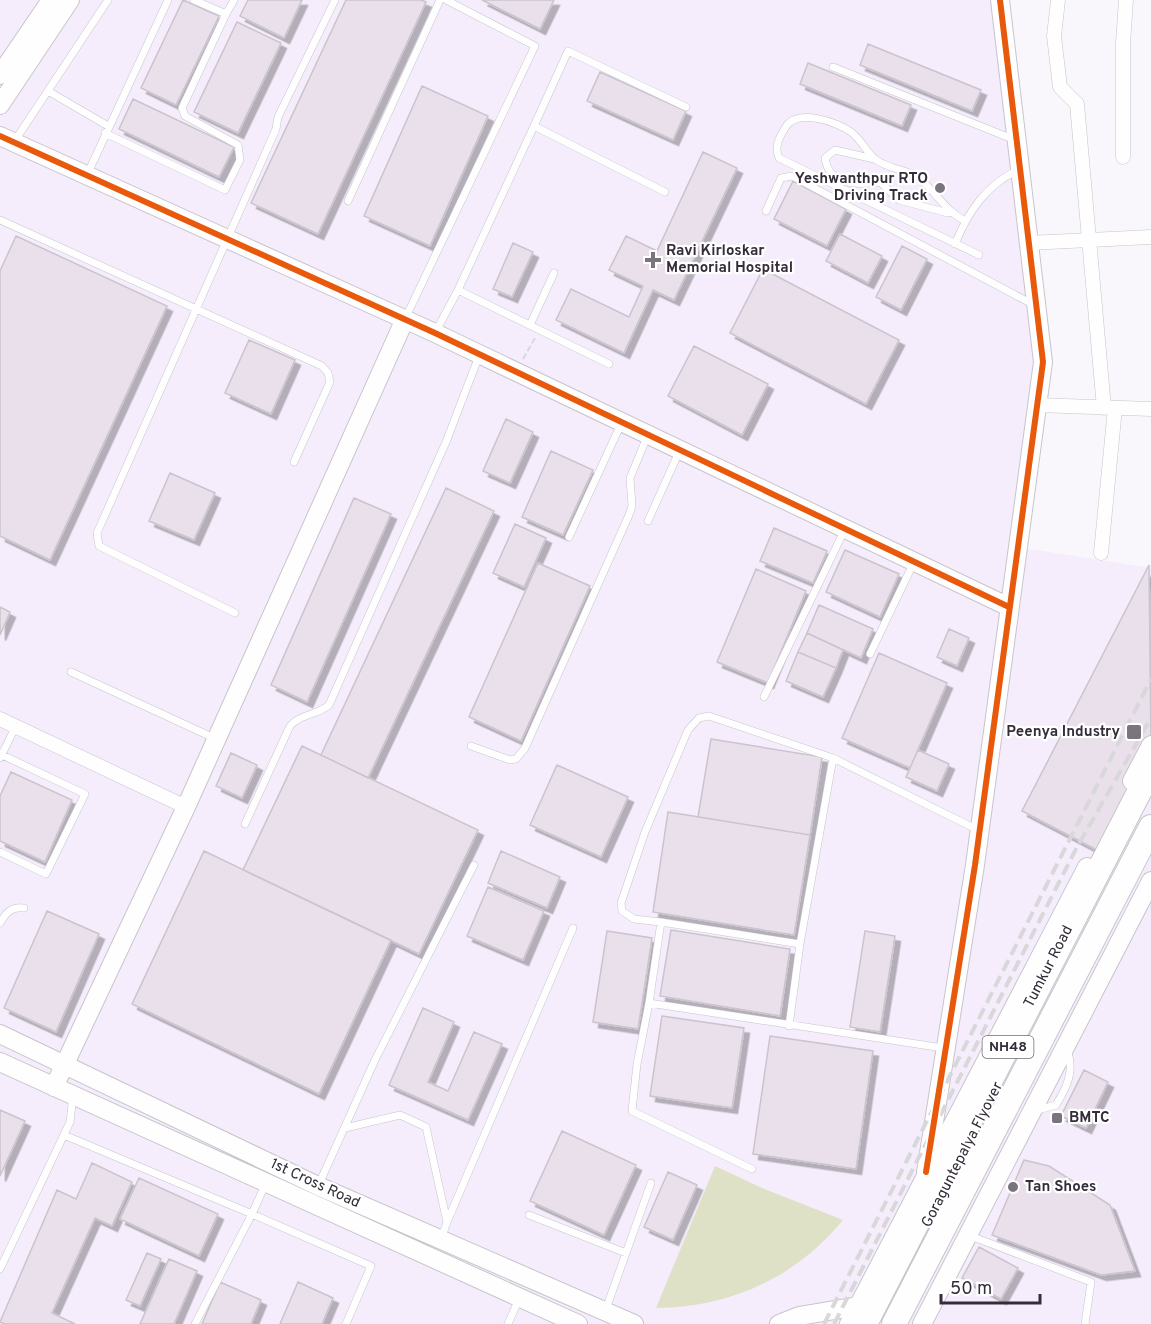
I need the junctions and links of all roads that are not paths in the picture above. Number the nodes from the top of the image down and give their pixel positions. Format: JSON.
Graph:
{"nodes":[{"id":1,"x":51,"y":0,"type":"edge"},
{"id":2,"x":70,"y":0,"type":"edge"},
{"id":3,"x":108,"y":0,"type":"edge"},
{"id":4,"x":168,"y":0,"type":"edge"},
{"id":5,"x":194,"y":0,"type":"edge"},
{"id":6,"x":234,"y":0,"type":"edge"},
{"id":7,"x":335,"y":0,"type":"edge"},
{"id":8,"x":440,"y":0,"type":"edge"},
{"id":9,"x":446,"y":0,"type":"edge"},
{"id":10,"x":1000,"y":0,"type":"edge"},
{"id":11,"x":1058,"y":0,"type":"edge"},
{"id":12,"x":1126,"y":0,"type":"edge"},
{"id":13,"x":226,"y":15,"type":"junction"},
{"id":14,"x":833,"y":67,"type":"dead end"},
{"id":15,"x":0,"y":75,"type":"edge"},
{"id":16,"x":48,"y":91,"type":"junction"},
{"id":17,"x":0,"y":105,"type":"edge"},
{"id":18,"x":686,"y":107,"type":"dead end"},
{"id":19,"x":534,"y":126,"type":"junction"},
{"id":20,"x":107,"y":129,"type":"junction"},
{"id":21,"x":7,"y":139,"type":"edge"},
{"id":22,"x":1015,"y":140,"type":"junction"},
{"id":23,"x":1123,"y":158,"type":"dead end"},
{"id":24,"x":874,"y":159,"type":"junction"},
{"id":25,"x":1018,"y":170,"type":"junction"},
{"id":26,"x":87,"y":175,"type":"junction"},
{"id":27,"x":666,"y":192,"type":"dead end"},
{"id":28,"x":348,"y":201,"type":"dead end"},
{"id":29,"x":765,"y":211,"type":"dead end"},
{"id":30,"x":951,"y":213,"type":"junction"},
{"id":31,"x":0,"y":220,"type":"edge"},
{"id":32,"x":965,"y":221,"type":"junction"},
{"id":33,"x":226,"y":237,"type":"junction"},
{"id":34,"x":1151,"y":237,"type":"edge"},
{"id":35,"x":1088,"y":240,"type":"junction"},
{"id":36,"x":1028,"y":243,"type":"junction"},
{"id":37,"x":955,"y":244,"type":"junction"},
{"id":38,"x":979,"y":255,"type":"dead end"},
{"id":39,"x":555,"y":273,"type":"dead end"},
{"id":40,"x":458,"y":290,"type":"junction"},
{"id":41,"x":1037,"y":306,"type":"junction"},
{"id":42,"x":195,"y":311,"type":"junction"},
{"id":43,"x":405,"y":319,"type":"junction"},
{"id":44,"x":530,"y":325,"type":"junction"},
{"id":45,"x":435,"y":333,"type":"junction"},
{"id":46,"x":480,"y":354,"type":"junction"},
{"id":47,"x":609,"y":364,"type":"dead end"},
{"id":48,"x":1037,"y":405,"type":"junction"},
{"id":49,"x":1109,"y":408,"type":"junction"},
{"id":50,"x":1151,"y":409,"type":"edge"},
{"id":51,"x":622,"y":422,"type":"junction"},
{"id":52,"x":648,"y":434,"type":"junction"},
{"id":53,"x":680,"y":450,"type":"junction"},
{"id":54,"x":294,"y":462,"type":"dead end"},
{"id":55,"x":648,"y":521,"type":"dead end"},
{"id":56,"x":845,"y":528,"type":"junction"},
{"id":57,"x":569,"y":537,"type":"dead end"},
{"id":58,"x":1101,"y":553,"type":"dead end"},
{"id":59,"x":914,"y":562,"type":"junction"},
{"id":60,"x":1009,"y":607,"type":"junction"},
{"id":61,"x":235,"y":613,"type":"dead end"},
{"id":62,"x":870,"y":654,"type":"dead end"},
{"id":63,"x":71,"y":672,"type":"dead end"},
{"id":64,"x":764,"y":696,"type":"dead end"},
{"id":65,"x":0,"y":718,"type":"edge"},
{"id":66,"x":16,"y":726,"type":"junction"},
{"id":67,"x":216,"y":740,"type":"junction"},
{"id":68,"x":471,"y":746,"type":"dead end"},
{"id":69,"x":1151,"y":746,"type":"edge"},
{"id":70,"x":1,"y":756,"type":"edge"},
{"id":71,"x":833,"y":758,"type":"junction"},
{"id":72,"x":1151,"y":769,"type":"edge"},
{"id":73,"x":1151,"y":795,"type":"edge"},
{"id":74,"x":186,"y":807,"type":"junction"},
{"id":75,"x":245,"y":824,"type":"dead end"},
{"id":76,"x":1151,"y":827,"type":"edge"},
{"id":77,"x":980,"y":831,"type":"junction"},
{"id":78,"x":0,"y":852,"type":"edge"},
{"id":79,"x":1151,"y":860,"type":"edge"},
{"id":80,"x":474,"y":865,"type":"dead end"},
{"id":81,"x":1151,"y":881,"type":"edge"},
{"id":82,"x":24,"y":908,"type":"dead end"},
{"id":83,"x":1144,"y":910,"type":"edge"},
{"id":84,"x":661,"y":922,"type":"junction"},
{"id":85,"x":0,"y":923,"type":"edge"},
{"id":86,"x":573,"y":928,"type":"dead end"},
{"id":87,"x":800,"y":944,"type":"junction"},
{"id":88,"x":649,"y":1003,"type":"junction"},
{"id":89,"x":789,"y":1026,"type":"junction"},
{"id":90,"x":0,"y":1034,"type":"edge"},
{"id":91,"x":946,"y":1048,"type":"junction"},
{"id":92,"x":0,"y":1062,"type":"edge"},
{"id":93,"x":64,"y":1064,"type":"junction"},
{"id":94,"x":54,"y":1087,"type":"junction"},
{"id":95,"x":73,"y":1095,"type":"junction"},
{"id":96,"x":345,"y":1128,"type":"junction"},
{"id":97,"x":64,"y":1135,"type":"junction"},
{"id":98,"x":752,"y":1169,"type":"dead end"},
{"id":99,"x":926,"y":1172,"type":"junction"},
{"id":100,"x":266,"y":1182,"type":"junction"},
{"id":101,"x":651,"y":1182,"type":"dead end"},
{"id":102,"x":314,"y":1194,"type":"junction"},
{"id":103,"x":252,"y":1214,"type":"junction"},
{"id":104,"x":529,"y":1215,"type":"dead end"},
{"id":105,"x":447,"y":1222,"type":"junction"},
{"id":106,"x":968,"y":1235,"type":"junction"},
{"id":107,"x":440,"y":1241,"type":"junction"},
{"id":108,"x":626,"y":1253,"type":"junction"},
{"id":109,"x":1,"y":1266,"type":"edge"},
{"id":110,"x":520,"y":1297,"type":"junction"},
{"id":111,"x":605,"y":1311,"type":"junction"},
{"id":112,"x":862,"y":1315,"type":"edge"},
{"id":113,"x":195,"y":1324,"type":"edge"},
{"id":114,"x":346,"y":1324,"type":"edge"},
{"id":115,"x":508,"y":1324,"type":"edge"},
{"id":116,"x":578,"y":1324,"type":"edge"},
{"id":117,"x":634,"y":1324,"type":"edge"},
{"id":118,"x":779,"y":1324,"type":"edge"},
{"id":119,"x":849,"y":1324,"type":"edge"},
{"id":120,"x":876,"y":1324,"type":"edge"},
{"id":121,"x":894,"y":1324,"type":"edge"},
{"id":122,"x":913,"y":1324,"type":"edge"},
{"id":123,"x":922,"y":1324,"type":"edge"},
{"id":124,"x":1085,"y":1324,"type":"edge"}],
"edges":[{"from":1,"to":15,"type":"street"},
{"from":2,"to":17,"type":"street"},
{"from":3,"to":16,"type":"lane"},
{"from":4,"to":20,"type":"lane"},
{"from":5,"to":13,"type":"lane"},
{"from":6,"to":13,"type":"lane"},
{"from":7,"to":33,"type":"lane"},
{"from":8,"to":28,"type":"lane"},
{"from":9,"to":43,"type":"lane"},
{"from":10,"to":22,"type":"street"},
{"from":11,"to":35,"type":"street"},
{"from":12,"to":23,"type":"street"},
{"from":13,"to":20,"type":"lane"},
{"from":14,"to":22,"type":"lane"},
{"from":16,"to":20,"type":"lane"},
{"from":16,"to":21,"type":"lane"},
{"from":18,"to":19,"type":"lane"},
{"from":19,"to":27,"type":"lane"},
{"from":19,"to":40,"type":"lane"},
{"from":20,"to":26,"type":"lane"},
{"from":21,"to":26,"type":"street"},
{"from":22,"to":25,"type":"street"},
{"from":24,"to":30,"type":"lane"},
{"from":24,"to":30,"type":"lane"},
{"from":24,"to":37,"type":"lane"},
{"from":25,"to":32,"type":"lane"},
{"from":25,"to":36,"type":"street"},
{"from":26,"to":33,"type":"street"},
{"from":29,"to":41,"type":"lane"},
{"from":30,"to":32,"type":"lane"},
{"from":31,"to":42,"type":"lane"},
{"from":32,"to":37,"type":"lane"},
{"from":33,"to":42,"type":"lane"},
{"from":33,"to":43,"type":"street"},
{"from":34,"to":35,"type":"street"},
{"from":35,"to":36,"type":"street"},
{"from":35,"to":49,"type":"street"},
{"from":36,"to":41,"type":"street"},
{"from":37,"to":38,"type":"lane"},
{"from":39,"to":44,"type":"lane"},
{"from":40,"to":44,"type":"lane"},
{"from":40,"to":45,"type":"lane"},
{"from":41,"to":48,"type":"street"},
{"from":42,"to":54,"type":"lane"},
{"from":42,"to":61,"type":"lane"},
{"from":43,"to":45,"type":"street"},
{"from":43,"to":67,"type":"street"},
{"from":44,"to":47,"type":"lane"},
{"from":45,"to":46,"type":"street"},
{"from":46,"to":51,"type":"street"},
{"from":46,"to":75,"type":"lane"},
{"from":48,"to":49,"type":"street"},
{"from":48,"to":60,"type":"street"},
{"from":49,"to":50,"type":"street"},
{"from":49,"to":58,"type":"street"},
{"from":51,"to":52,"type":"street"},
{"from":51,"to":57,"type":"lane"},
{"from":52,"to":53,"type":"street"},
{"from":52,"to":68,"type":"lane"},
{"from":53,"to":55,"type":"lane"},
{"from":53,"to":56,"type":"street"},
{"from":56,"to":59,"type":"street"},
{"from":56,"to":64,"type":"lane"},
{"from":59,"to":60,"type":"street"},
{"from":59,"to":62,"type":"lane"},
{"from":60,"to":77,"type":"street"},
{"from":63,"to":67,"type":"lane"},
{"from":65,"to":66,"type":"street"},
{"from":66,"to":70,"type":"lane"},
{"from":66,"to":74,"type":"street"},
{"from":67,"to":74,"type":"street"},
{"from":69,"to":99,"type":"street"},
{"from":70,"to":78,"type":"lane"},
{"from":71,"to":77,"type":"lane"},
{"from":71,"to":84,"type":"lane"},
{"from":71,"to":87,"type":"lane"},
{"from":72,"to":112,"type":"highway","name":"Tumkur Road","number":"NH48"},
{"from":73,"to":120,"type":"highway","name":"Goraguntepalya Flyover"},
{"from":74,"to":93,"type":"street"},
{"from":76,"to":121,"type":"highway","name":"Goraguntepalya Flyover"},
{"from":77,"to":91,"type":"street"},
{"from":79,"to":122,"type":"highway","number":"NH48"},
{"from":80,"to":96,"type":"lane"},
{"from":81,"to":83,"type":"street"},
{"from":82,"to":85,"type":"lane"},
{"from":83,"to":106,"type":"street"},
{"from":84,"to":87,"type":"lane"},
{"from":84,"to":88,"type":"lane"},
{"from":86,"to":105,"type":"lane"},
{"from":87,"to":89,"type":"lane"},
{"from":88,"to":89,"type":"lane"},
{"from":88,"to":98,"type":"lane"},
{"from":89,"to":91,"type":"lane"},
{"from":90,"to":93,"type":"street","name":"1st Cross Road"},
{"from":91,"to":99,"type":"street"},
{"from":92,"to":94,"type":"street","name":"1st Cross Road"},
{"from":93,"to":94,"type":"street"},
{"from":93,"to":102,"type":"street","name":"1st Cross Road"},
{"from":94,"to":95,"type":"street","name":"1st Cross Road"},
{"from":95,"to":97,"type":"lane"},
{"from":95,"to":100,"type":"street","name":"1st Cross Road"},
{"from":96,"to":102,"type":"lane"},
{"from":96,"to":105,"type":"lane"},
{"from":97,"to":103,"type":"lane"},
{"from":97,"to":109,"type":"lane"},
{"from":99,"to":112,"type":"street"},
{"from":100,"to":102,"type":"street","name":"1st Cross Road"},
{"from":100,"to":103,"type":"lane"},
{"from":101,"to":108,"type":"lane"},
{"from":102,"to":107,"type":"street","name":"1st Cross Road"},
{"from":102,"to":110,"type":"street","name":"1st Cross Road"},
{"from":103,"to":113,"type":"lane"},
{"from":103,"to":114,"type":"lane"},
{"from":104,"to":108,"type":"lane"},
{"from":105,"to":107,"type":"lane"},
{"from":106,"to":123,"type":"street"},
{"from":106,"to":124,"type":"lane"},
{"from":107,"to":111,"type":"street","name":"1st Cross Road"},
{"from":108,"to":111,"type":"lane"},
{"from":110,"to":115,"type":"lane"},
{"from":110,"to":116,"type":"street","name":"1st Cross Road"},
{"from":111,"to":117,"type":"street","name":"1st Cross Road"},
{"from":112,"to":118,"type":"street"},
{"from":112,"to":119,"type":"street"}]}
